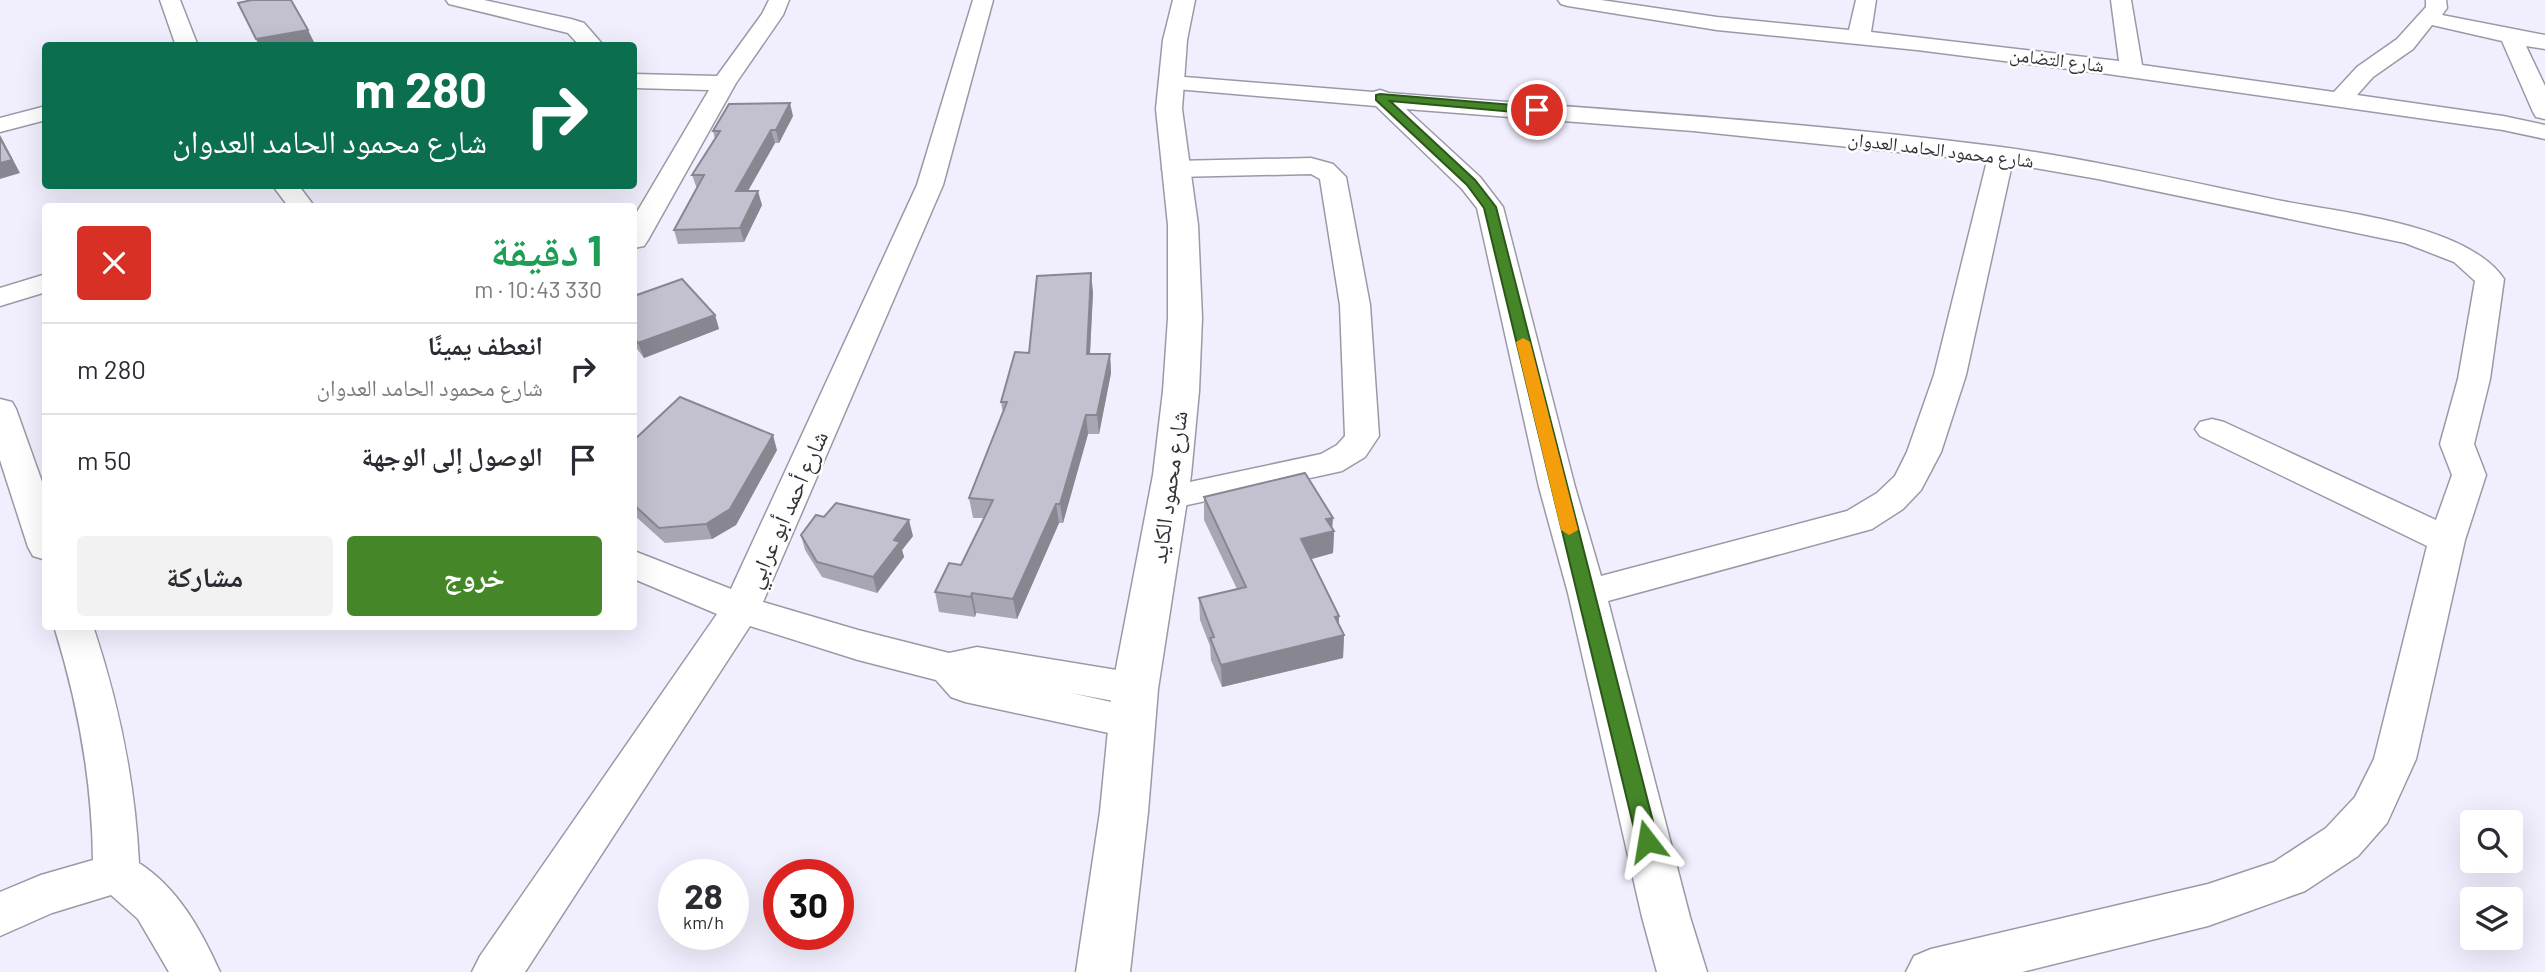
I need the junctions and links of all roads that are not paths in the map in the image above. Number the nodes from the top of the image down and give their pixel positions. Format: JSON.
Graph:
{"nodes":[{"id":1,"x":170,"y":0,"type":"edge"},
{"id":2,"x":456,"y":0,"type":"edge"},
{"id":3,"x":779,"y":0,"type":"edge"},
{"id":4,"x":983,"y":0,"type":"edge"},
{"id":5,"x":1184,"y":0,"type":"edge"},
{"id":6,"x":1568,"y":0,"type":"edge"},
{"id":7,"x":1866,"y":0,"type":"edge"},
{"id":8,"x":2121,"y":0,"type":"edge"},
{"id":9,"x":2432,"y":9,"type":"edge"},
{"id":10,"x":1859,"y":36,"type":"junction"},
{"id":11,"x":2511,"y":37,"type":"junction"},
{"id":12,"x":186,"y":42,"type":"edge"},
{"id":13,"x":589,"y":42,"type":"edge"},
{"id":14,"x":2545,"y":43,"type":"edge"},
{"id":15,"x":2130,"y":68,"type":"junction"},
{"id":16,"x":637,"y":81,"type":"edge"},
{"id":17,"x":724,"y":83,"type":"junction"},
{"id":18,"x":1172,"y":83,"type":"junction"},
{"id":19,"x":1380,"y":97,"type":"junction"},
{"id":20,"x":2340,"y":99,"type":"junction"},
{"id":21,"x":2545,"y":113,"type":"edge"},
{"id":22,"x":42,"y":114,"type":"edge"},
{"id":23,"x":0,"y":125,"type":"edge"},
{"id":24,"x":2545,"y":132,"type":"edge"},
{"id":25,"x":2001,"y":155,"type":"junction"},
{"id":26,"x":1175,"y":169,"type":"junction"},
{"id":27,"x":637,"y":235,"type":"edge"},
{"id":28,"x":42,"y":284,"type":"edge"},
{"id":29,"x":0,"y":297,"type":"edge"},
{"id":30,"x":0,"y":409,"type":"edge"},
{"id":31,"x":2212,"y":429,"type":"dead end"},
{"id":32,"x":1168,"y":497,"type":"junction"},
{"id":33,"x":42,"y":535,"type":"edge"},
{"id":34,"x":2447,"y":540,"type":"junction"},
{"id":35,"x":637,"y":565,"type":"edge"},
{"id":36,"x":1587,"y":593,"type":"junction"},
{"id":37,"x":741,"y":609,"type":"junction"},
{"id":38,"x":74,"y":630,"type":"edge"},
{"id":39,"x":1133,"y":706,"type":"junction"},
{"id":40,"x":116,"y":873,"type":"junction"},
{"id":41,"x":0,"y":915,"type":"edge"},
{"id":42,"x":1956,"y":970,"type":"edge"},
{"id":43,"x":195,"y":972,"type":"edge"},
{"id":44,"x":497,"y":972,"type":"edge"},
{"id":45,"x":1103,"y":972,"type":"edge"},
{"id":46,"x":1682,"y":972,"type":"edge"}],
"edges":[{"from":1,"to":12,"type":"street"},
{"from":2,"to":13,"type":"street"},
{"from":3,"to":17,"type":"street"},
{"from":4,"to":37,"type":"street","name":"شارع أحمد أبو عرابي"},
{"from":5,"to":18,"type":"street","name":"شارع محمود الكايد"},
{"from":6,"to":10,"type":"street","name":"شارع التضامن"},
{"from":7,"to":10,"type":"street"},
{"from":8,"to":15,"type":"street"},
{"from":9,"to":11,"type":"street"},
{"from":9,"to":20,"type":"street"},
{"from":10,"to":15,"type":"street","name":"شارع التضامن"},
{"from":11,"to":14,"type":"street"},
{"from":11,"to":21,"type":"street"},
{"from":15,"to":20,"type":"street","name":"شارع التضامن"},
{"from":16,"to":17,"type":"street"},
{"from":17,"to":27,"type":"street"},
{"from":18,"to":19,"type":"street","name":"شارع محمود الحامد العدوان"},
{"from":18,"to":26,"type":"street","name":"شارع محمود الكايد"},
{"from":19,"to":25,"type":"street","name":"شارع محمود الحامد العدوان"},
{"from":19,"to":36,"type":"street"},
{"from":20,"to":24,"type":"street","name":"شارع التضامن"},
{"from":22,"to":23,"type":"street"},
{"from":25,"to":34,"type":"street","name":"شارع محمود الحامد العدوان"},
{"from":25,"to":36,"type":"street"},
{"from":26,"to":32,"type":"street","name":"شارع محمود الكايد"},
{"from":26,"to":32,"type":"street"},
{"from":28,"to":29,"type":"street"},
{"from":30,"to":33,"type":"street"},
{"from":31,"to":34,"type":"street"},
{"from":32,"to":39,"type":"street","name":"شارع محمود الكايد"},
{"from":34,"to":42,"type":"street"},
{"from":35,"to":37,"type":"street"},
{"from":36,"to":46,"type":"street"},
{"from":37,"to":39,"type":"street"},
{"from":37,"to":44,"type":"street","name":"شارع أحمد أبو عرابي"},
{"from":38,"to":40,"type":"street"},
{"from":39,"to":45,"type":"street","name":"شارع محمود الكايد"},
{"from":40,"to":41,"type":"street"},
{"from":40,"to":43,"type":"street"}]}
